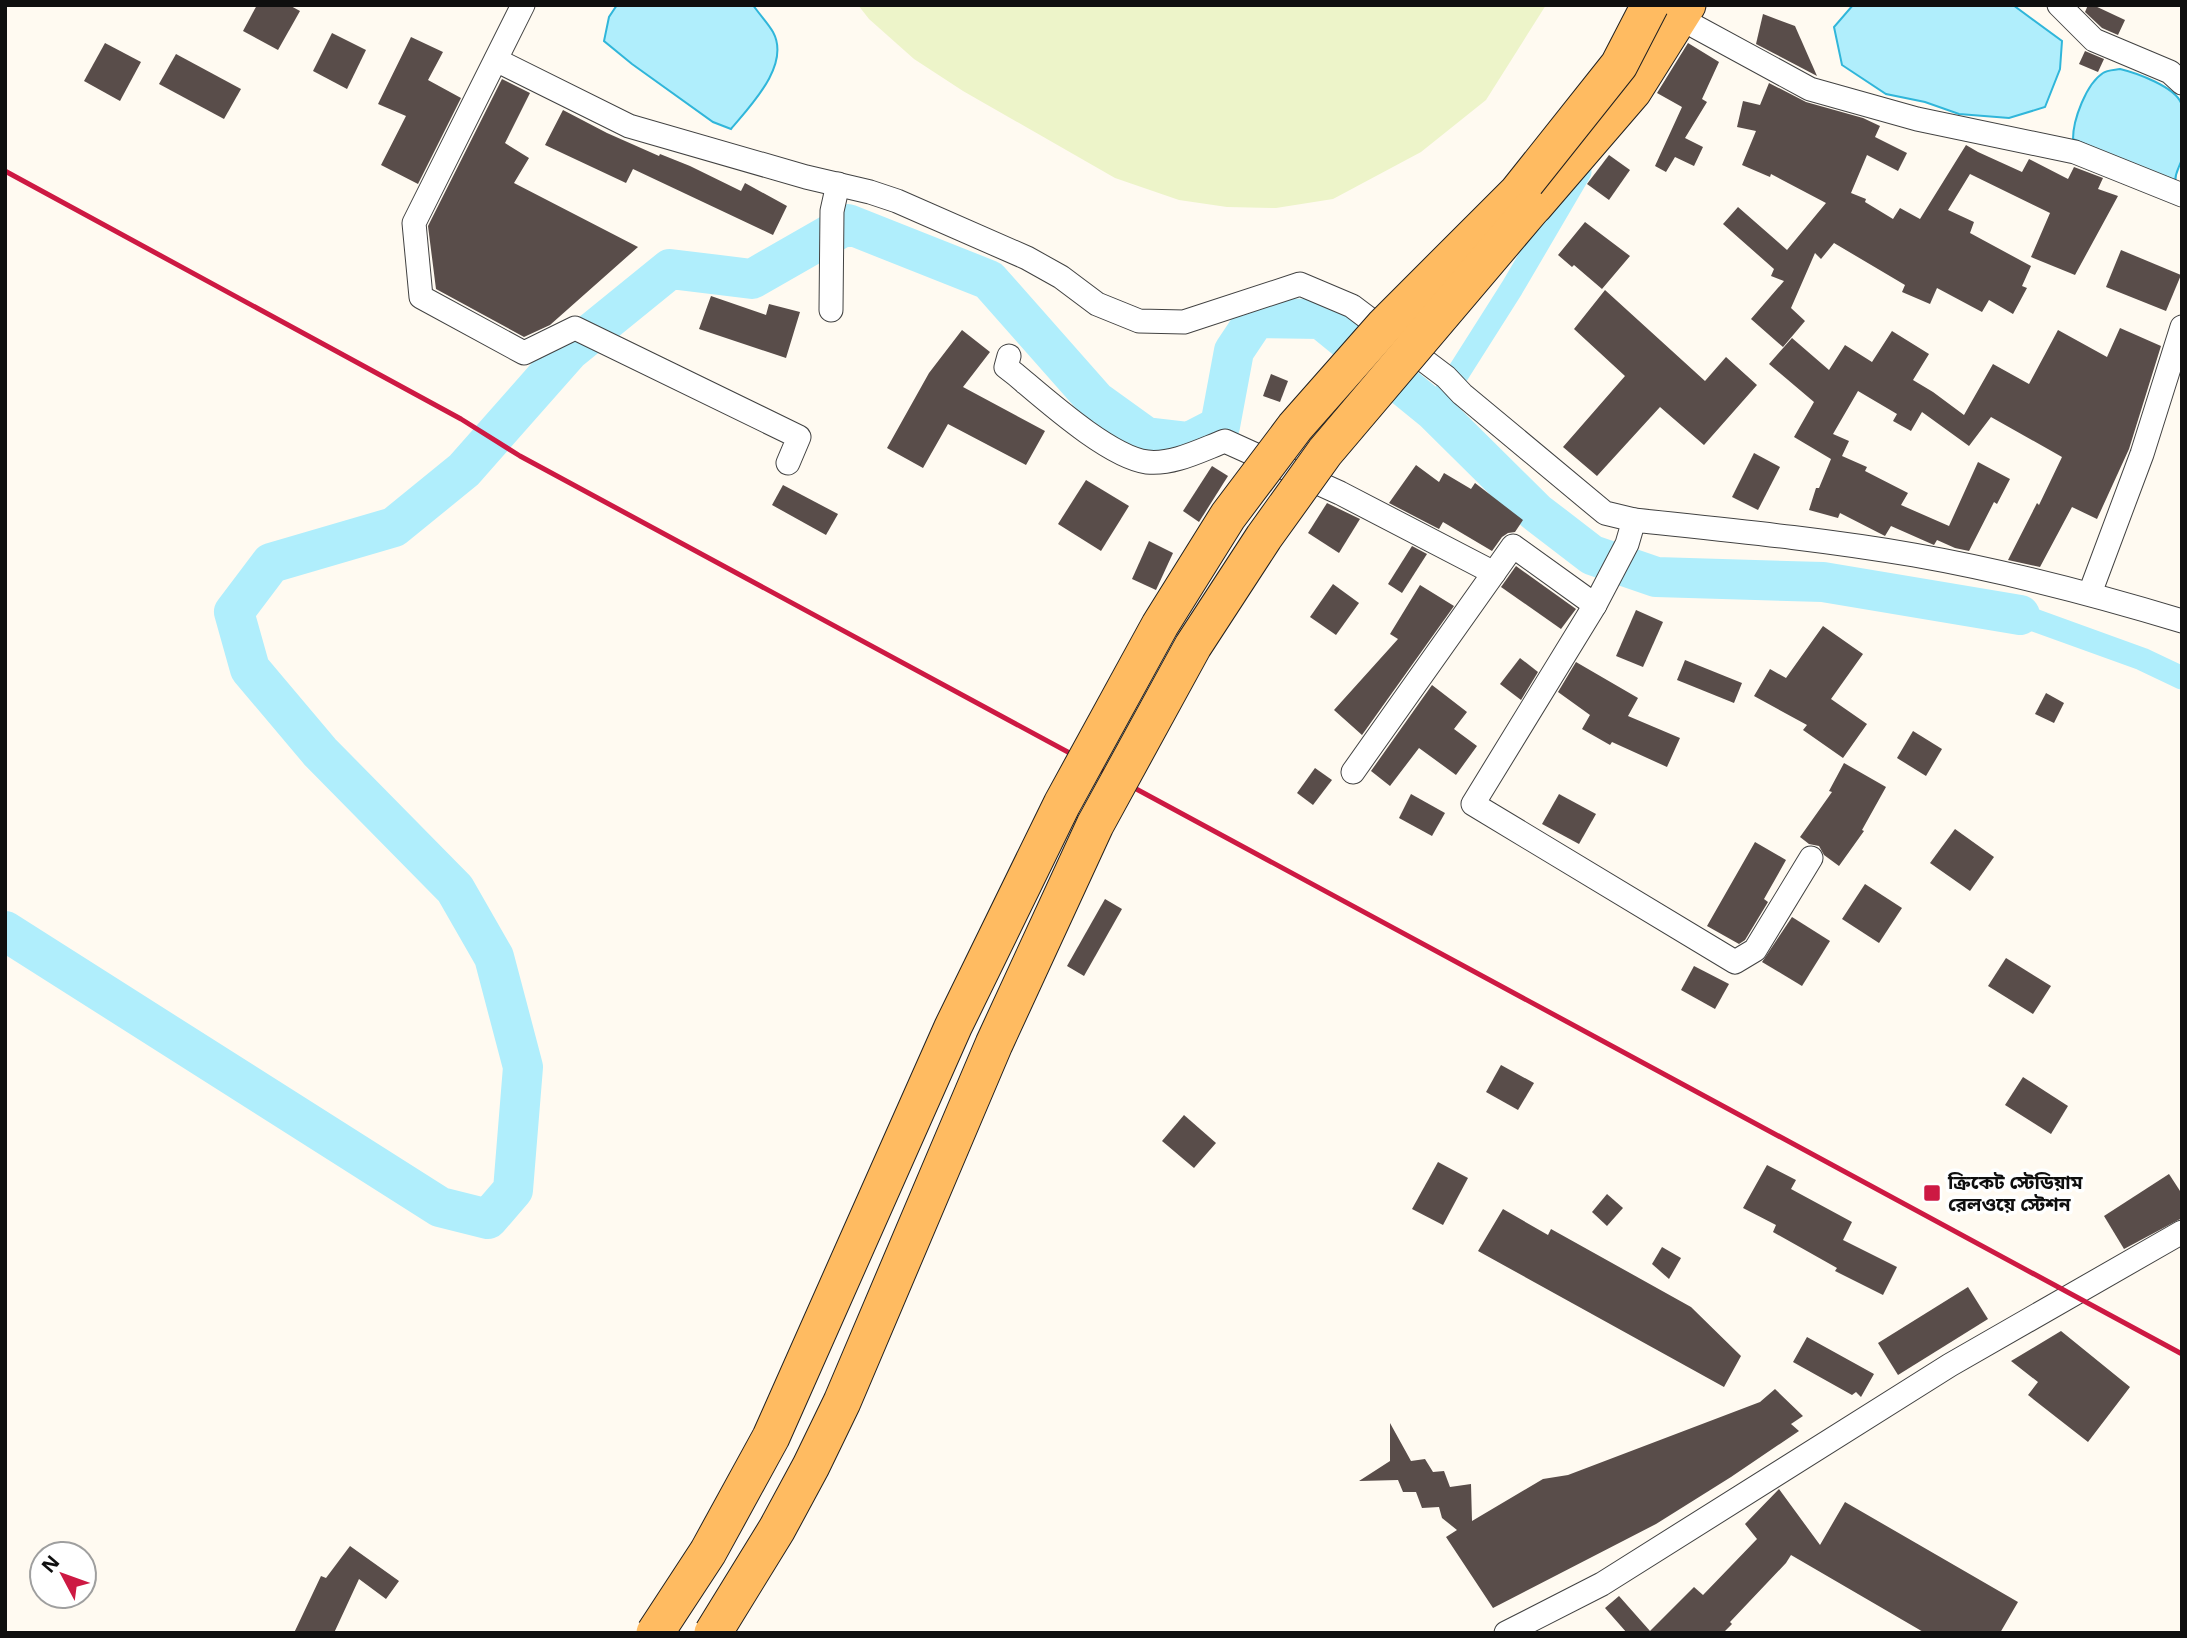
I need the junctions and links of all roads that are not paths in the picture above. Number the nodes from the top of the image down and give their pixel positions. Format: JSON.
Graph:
{"nodes":[{"id":1,"x":523,"y":5,"type":"edge"},
{"id":2,"x":1650,"y":5,"type":"edge"},
{"id":3,"x":2059,"y":5,"type":"edge"},
{"id":4,"x":1692,"y":16,"type":"edge"},
{"id":5,"x":496,"y":60,"type":"junction"},
{"id":6,"x":2182,"y":83,"type":"edge"},
{"id":7,"x":838,"y":184,"type":"junction"},
{"id":8,"x":2182,"y":195,"type":"edge"},
{"id":9,"x":831,"y":310,"type":"dead end"},
{"id":10,"x":2182,"y":327,"type":"edge"},
{"id":11,"x":1009,"y":356,"type":"dead end"},
{"id":12,"x":788,"y":463,"type":"dead end"},
{"id":13,"x":1634,"y":520,"type":"junction"},
{"id":14,"x":1494,"y":573,"type":"junction"},
{"id":15,"x":2090,"y":593,"type":"junction"},
{"id":16,"x":1600,"y":595,"type":"junction"},
{"id":17,"x":2182,"y":621,"type":"edge"},
{"id":18,"x":1353,"y":772,"type":"dead end"},
{"id":19,"x":1811,"y":858,"type":"dead end"},
{"id":20,"x":2182,"y":1232,"type":"edge"},
{"id":21,"x":655,"y":1633,"type":"edge"},
{"id":22,"x":713,"y":1633,"type":"edge"},
{"id":23,"x":1506,"y":1633,"type":"edge"}],
"edges":[{"from":1,"to":5,"type":"street"},
{"from":2,"to":21,"type":"main road","bridge":true},
{"from":3,"to":6,"type":"street"},
{"from":4,"to":8,"type":"street"},
{"from":4,"to":22,"type":"main road","bridge":true},
{"from":5,"to":7,"type":"street"},
{"from":5,"to":12,"type":"street"},
{"from":7,"to":9,"type":"street"},
{"from":7,"to":13,"type":"street"},
{"from":10,"to":15,"type":"street"},
{"from":11,"to":14,"type":"street"},
{"from":13,"to":15,"type":"street"},
{"from":13,"to":16,"type":"street"},
{"from":14,"to":16,"type":"street"},
{"from":14,"to":18,"type":"street"},
{"from":15,"to":17,"type":"street"},
{"from":16,"to":19,"type":"street"},
{"from":20,"to":23,"type":"street"}]}
